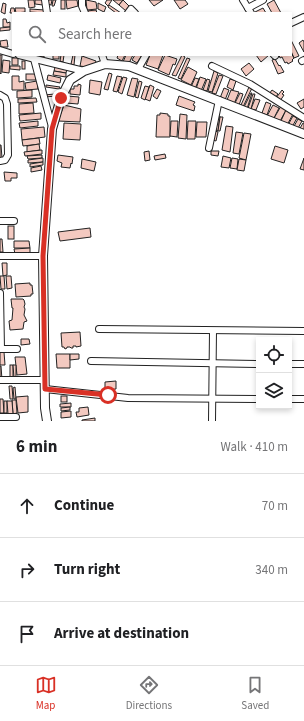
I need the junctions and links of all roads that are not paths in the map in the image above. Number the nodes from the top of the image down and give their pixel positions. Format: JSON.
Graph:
{"nodes":[{"id":1,"x":45,"y":0,"type":"edge"},
{"id":2,"x":82,"y":0,"type":"edge"},
{"id":3,"x":243,"y":0,"type":"edge"},
{"id":4,"x":263,"y":0,"type":"edge"},
{"id":5,"x":250,"y":11,"type":"edge"},
{"id":6,"x":47,"y":12,"type":"edge"},
{"id":7,"x":85,"y":12,"type":"edge"},
{"id":8,"x":304,"y":17,"type":"edge"},
{"id":9,"x":292,"y":23,"type":"edge"},
{"id":10,"x":0,"y":50,"type":"edge"},
{"id":11,"x":12,"y":54,"type":"edge"},
{"id":12,"x":23,"y":56,"type":"edge"},
{"id":13,"x":51,"y":56,"type":"edge"},
{"id":14,"x":102,"y":56,"type":"edge"},
{"id":15,"x":145,"y":56,"type":"edge"},
{"id":16,"x":34,"y":59,"type":"junction"},
{"id":17,"x":51,"y":63,"type":"junction"},
{"id":18,"x":105,"y":64,"type":"junction"},
{"id":19,"x":212,"y":66,"type":"dead end"},
{"id":20,"x":138,"y":69,"type":"junction"},
{"id":21,"x":84,"y":71,"type":"junction"},
{"id":22,"x":0,"y":95,"type":"edge"},
{"id":23,"x":219,"y":100,"type":"junction"},
{"id":24,"x":304,"y":118,"type":"edge"},
{"id":25,"x":0,"y":129,"type":"edge"},
{"id":26,"x":7,"y":129,"type":"junction"},
{"id":27,"x":52,"y":129,"type":"junction"},
{"id":28,"x":304,"y":134,"type":"edge"},
{"id":29,"x":209,"y":148,"type":"dead end"},
{"id":30,"x":0,"y":161,"type":"edge"},
{"id":31,"x":0,"y":221,"type":"edge"},
{"id":32,"x":14,"y":221,"type":"dead end"},
{"id":33,"x":0,"y":256,"type":"edge"},
{"id":34,"x":43,"y":256,"type":"junction"},
{"id":35,"x":0,"y":293,"type":"edge"},
{"id":36,"x":0,"y":323,"type":"edge"},
{"id":37,"x":99,"y":329,"type":"dead end"},
{"id":38,"x":213,"y":331,"type":"junction"},
{"id":39,"x":304,"y":331,"type":"edge"},
{"id":40,"x":1,"y":349,"type":"edge"},
{"id":41,"x":17,"y":349,"type":"dead end"},
{"id":42,"x":91,"y":361,"type":"dead end"},
{"id":43,"x":212,"y":364,"type":"junction"},
{"id":44,"x":256,"y":364,"type":"edge"},
{"id":45,"x":292,"y":364,"type":"edge"},
{"id":46,"x":304,"y":364,"type":"edge"},
{"id":47,"x":0,"y":380,"type":"edge"},
{"id":48,"x":45,"y":380,"type":"junction"},
{"id":49,"x":45,"y":389,"type":"junction"},
{"id":50,"x":212,"y":399,"type":"junction"},
{"id":51,"x":256,"y":399,"type":"edge"},
{"id":52,"x":292,"y":399,"type":"edge"},
{"id":53,"x":304,"y":399,"type":"edge"},
{"id":54,"x":16,"y":416,"type":"dead end"},
{"id":55,"x":0,"y":417,"type":"edge"},
{"id":56,"x":47,"y":421,"type":"edge"},
{"id":57,"x":212,"y":421,"type":"edge"}],
"edges":[{"from":1,"to":6,"type":"street"},
{"from":2,"to":7,"type":"street"},
{"from":3,"to":5,"type":"street"},
{"from":4,"to":5,"type":"street"},
{"from":8,"to":9,"type":"street"},
{"from":10,"to":11,"type":"street"},
{"from":12,"to":16,"type":"street"},
{"from":13,"to":17,"type":"street"},
{"from":14,"to":18,"type":"street"},
{"from":15,"to":20,"type":"street"},
{"from":16,"to":17,"type":"street"},
{"from":16,"to":27,"type":"street"},
{"from":17,"to":21,"type":"street"},
{"from":18,"to":20,"type":"main road"},
{"from":18,"to":21,"type":"main road"},
{"from":19,"to":24,"type":"street"},
{"from":20,"to":23,"type":"main road"},
{"from":21,"to":27,"type":"main road"},
{"from":22,"to":26,"type":"street"},
{"from":23,"to":28,"type":"main road"},
{"from":23,"to":29,"type":"street"},
{"from":25,"to":26,"type":"street"},
{"from":26,"to":30,"type":"street"},
{"from":27,"to":34,"type":"main road"},
{"from":31,"to":32,"type":"street"},
{"from":33,"to":34,"type":"street"},
{"from":34,"to":48,"type":"main road"},
{"from":35,"to":36,"type":"street"},
{"from":36,"to":40,"type":"street"},
{"from":37,"to":38,"type":"street"},
{"from":38,"to":39,"type":"street"},
{"from":38,"to":43,"type":"street"},
{"from":40,"to":41,"type":"street"},
{"from":42,"to":43,"type":"street"},
{"from":43,"to":44,"type":"street"},
{"from":43,"to":50,"type":"street"},
{"from":45,"to":46,"type":"street"},
{"from":47,"to":48,"type":"street"},
{"from":48,"to":49,"type":"main road"},
{"from":49,"to":50,"type":"street"},
{"from":49,"to":56,"type":"main road"},
{"from":50,"to":51,"type":"street"},
{"from":50,"to":57,"type":"street"},
{"from":52,"to":53,"type":"street"},
{"from":54,"to":55,"type":"street"}]}
